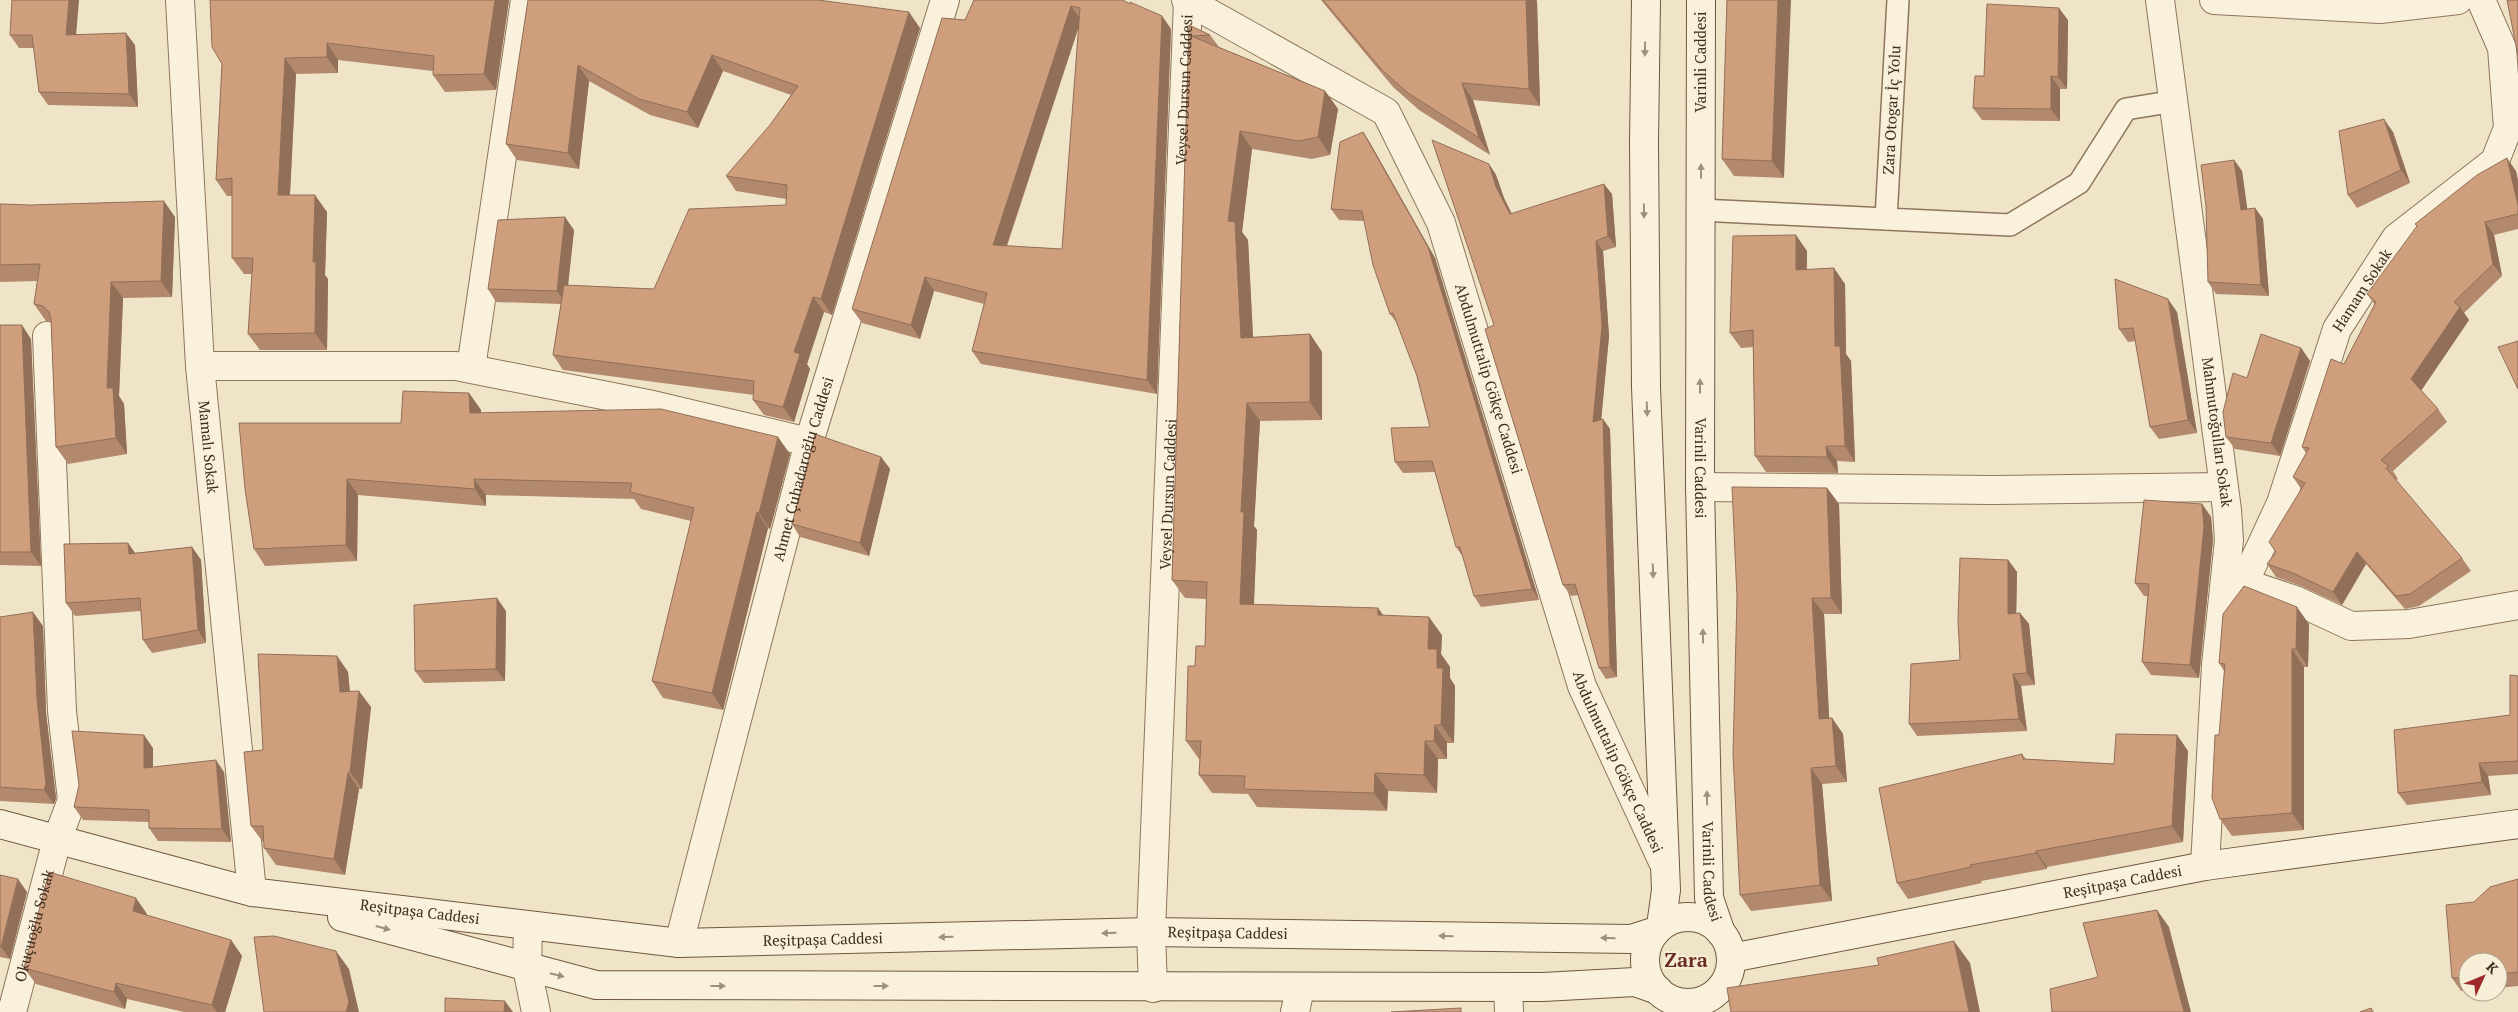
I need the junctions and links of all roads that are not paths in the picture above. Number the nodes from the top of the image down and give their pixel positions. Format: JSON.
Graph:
{"nodes":[{"id":1,"x":180,"y":0,"type":"edge"},
{"id":2,"x":525,"y":0,"type":"edge"},
{"id":3,"x":945,"y":0,"type":"edge"},
{"id":4,"x":1187,"y":0,"type":"edge"},
{"id":5,"x":1646,"y":0,"type":"edge"},
{"id":6,"x":1701,"y":0,"type":"edge"},
{"id":7,"x":1898,"y":0,"type":"edge"},
{"id":8,"x":2160,"y":0,"type":"edge"},
{"id":9,"x":2214,"y":0,"type":"edge"},
{"id":10,"x":2458,"y":0,"type":"edge"},
{"id":11,"x":2486,"y":3,"type":"edge"},
{"id":12,"x":2175,"y":101,"type":"junction"},
{"id":13,"x":1700,"y":210,"type":"junction"},
{"id":14,"x":1886,"y":219,"type":"junction"},
{"id":15,"x":47,"y":336,"type":"edge"},
{"id":16,"x":200,"y":366,"type":"junction"},
{"id":17,"x":471,"y":368,"type":"junction"},
{"id":18,"x":809,"y":442,"type":"junction"},
{"id":19,"x":1700,"y":487,"type":"junction"},
{"id":20,"x":2223,"y":487,"type":"junction"},
{"id":21,"x":2244,"y":583,"type":"junction"},
{"id":22,"x":2224,"y":604,"type":"junction"},
{"id":23,"x":2518,"y":604,"type":"edge"},
{"id":24,"x":0,"y":824,"type":"edge"},
{"id":25,"x":2518,"y":824,"type":"edge"},
{"id":26,"x":57,"y":840,"type":"junction"},
{"id":27,"x":1663,"y":862,"type":"junction"},
{"id":28,"x":2205,"y":866,"type":"junction"},
{"id":29,"x":252,"y":892,"type":"junction"},
{"id":30,"x":528,"y":926,"type":"junction"},
{"id":31,"x":1659,"y":928,"type":"junction"},
{"id":32,"x":1151,"y":932,"type":"junction"},
{"id":33,"x":1721,"y":932,"type":"junction"},
{"id":34,"x":679,"y":942,"type":"junction"},
{"id":35,"x":1731,"y":958,"type":"junction"},
{"id":36,"x":526,"y":968,"type":"junction"},
{"id":37,"x":1153,"y":988,"type":"junction"},
{"id":38,"x":1658,"y":990,"type":"junction"},
{"id":39,"x":1298,"y":1000,"type":"edge"},
{"id":40,"x":1508,"y":1000,"type":"edge"},
{"id":41,"x":1696,"y":1007,"type":"edge"},
{"id":42,"x":12,"y":1012,"type":"edge"},
{"id":43,"x":536,"y":1012,"type":"edge"}],
"edges":[{"from":1,"to":16,"type":"street","name":"Mamalı Sokak"},
{"from":2,"to":17,"type":"street"},
{"from":3,"to":18,"type":"street","name":"Ahmet Çuhadaroğlu Caddesi"},
{"from":4,"to":27,"type":"street","name":"Abdulmuttalip Gökçe Caddesi"},
{"from":4,"to":32,"type":"street","name":"Veysel Dursun Caddesi"},
{"from":5,"to":27,"type":"street","one_way":true},
{"from":13,"to":6,"type":"street","name":"Varinli Caddesi","one_way":true},
{"from":7,"to":14,"type":"lane","name":"Zara Otogar İç Yolu"},
{"from":8,"to":12,"type":"street","name":"Mahmutoğulları Sokak"},
{"from":9,"to":10,"type":"street"},
{"from":11,"to":21,"type":"street","name":"Hamam Sokak"},
{"from":12,"to":14,"type":"lane"},
{"from":12,"to":20,"type":"street","name":"Mahmutoğulları Sokak"},
{"from":13,"to":14,"type":"lane"},
{"from":19,"to":13,"type":"street","name":"Varinli Caddesi","one_way":true},
{"from":15,"to":26,"type":"street","name":"Okuçuoğlu Sokak"},
{"from":16,"to":17,"type":"street"},
{"from":16,"to":29,"type":"street","name":"Mamalı Sokak"},
{"from":17,"to":18,"type":"street"},
{"from":18,"to":34,"type":"street","name":"Ahmet Çuhadaroğlu Caddesi"},
{"from":19,"to":20,"type":"street"},
{"from":33,"to":19,"type":"street","name":"Varinli Caddesi","one_way":true},
{"from":20,"to":22,"type":"street","name":"Mahmutoğulları Sokak"},
{"from":21,"to":22,"type":"street","name":"Hamam Sokak"},
{"from":21,"to":23,"type":"street"},
{"from":22,"to":28,"type":"street","name":"Mahmutoğulları Sokak"},
{"from":24,"to":26,"type":"street","name":"Reşitpaşa Caddesi"},
{"from":25,"to":28,"type":"street","name":"Reşitpaşa Caddesi"},
{"from":26,"to":29,"type":"street","name":"Reşitpaşa Caddesi"},
{"from":26,"to":42,"type":"street","name":"Okuçuoğlu Sokak"},
{"from":27,"to":31,"type":"street"},
{"from":28,"to":35,"type":"street","name":"Reşitpaşa Caddesi"},
{"from":29,"to":30,"type":"street","name":"Reşitpaşa Caddesi"},
{"from":29,"to":36,"type":"street","one_way":true},
{"from":30,"to":34,"type":"street","name":"Reşitpaşa Caddesi"},
{"from":30,"to":36,"type":"street"},
{"from":31,"to":32,"type":"street","name":"Reşitpaşa Caddesi","one_way":true},
{"from":31,"to":33,"type":"street"},
{"from":31,"to":38,"type":"street"},
{"from":32,"to":34,"type":"street","name":"Reşitpaşa Caddesi","one_way":true},
{"from":32,"to":37,"type":"street","name":"Veysel Dursun Caddesi"},
{"from":33,"to":35,"type":"street"},
{"from":35,"to":41,"type":"street"},
{"from":36,"to":37,"type":"street","one_way":true},
{"from":36,"to":43,"type":"street"},
{"from":37,"to":39,"type":"street"},
{"from":38,"to":40,"type":"street"},
{"from":38,"to":41,"type":"street"},
{"from":39,"to":40,"type":"street"}]}
